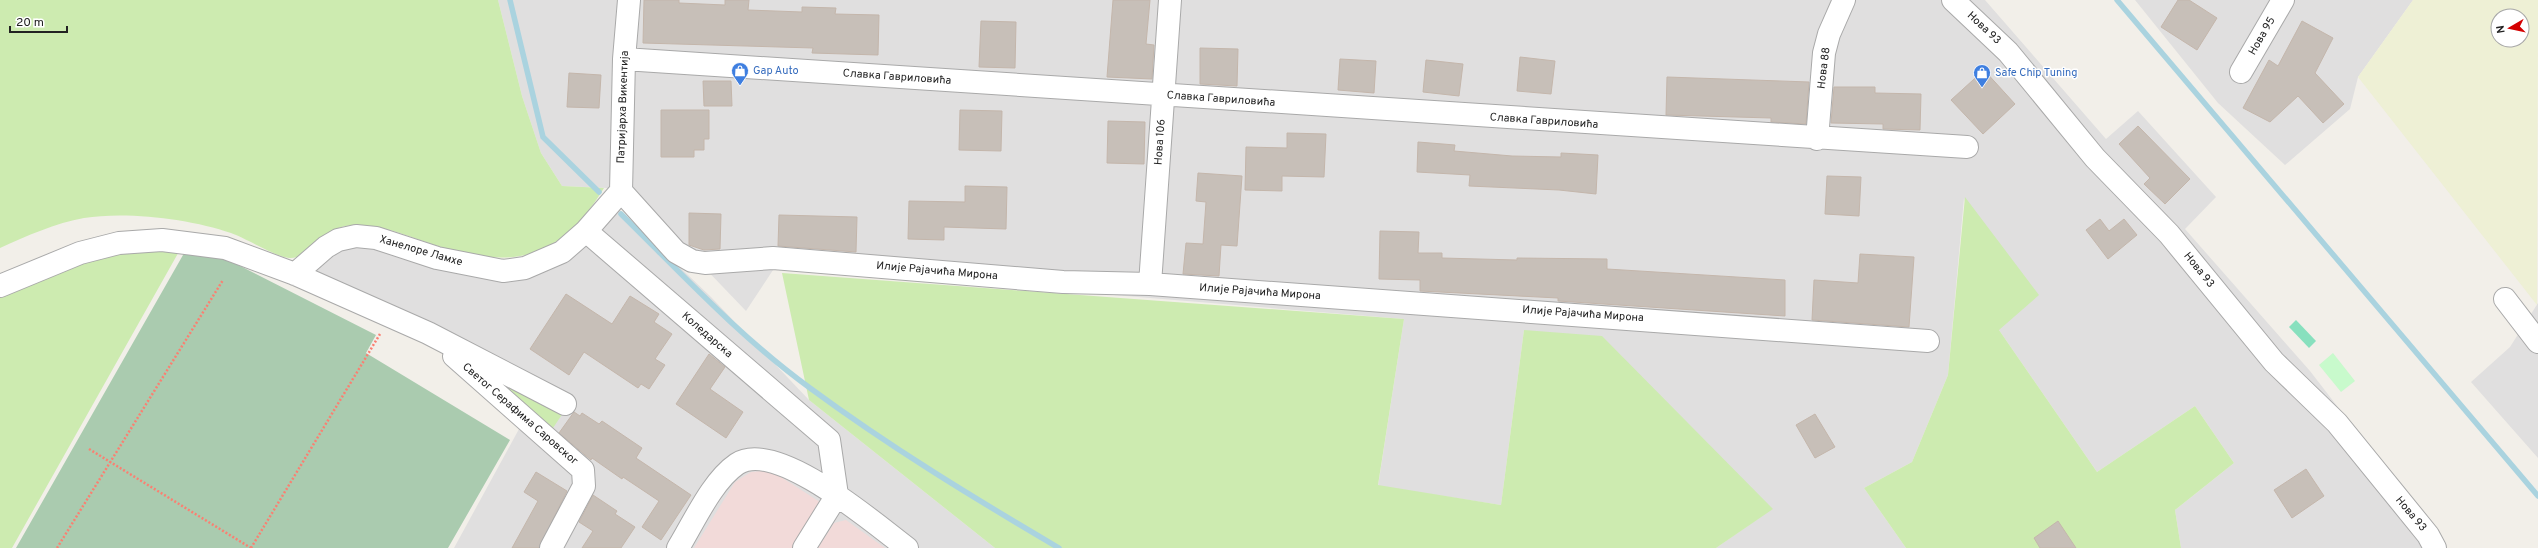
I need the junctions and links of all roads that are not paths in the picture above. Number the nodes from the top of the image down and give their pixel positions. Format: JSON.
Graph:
{"nodes":[{"id":1,"x":629,"y":0,"type":"edge"},
{"id":2,"x":1170,"y":0,"type":"edge"},
{"id":3,"x":1844,"y":0,"type":"edge"},
{"id":4,"x":1953,"y":0,"type":"edge"},
{"id":5,"x":2283,"y":0,"type":"edge"},
{"id":6,"x":624,"y":59,"type":"junction"},
{"id":7,"x":2241,"y":72,"type":"dead end"},
{"id":8,"x":1164,"y":95,"type":"junction"},
{"id":9,"x":1817,"y":139,"type":"junction"},
{"id":10,"x":1967,"y":147,"type":"dead end"},
{"id":11,"x":621,"y":191,"type":"junction"},
{"id":12,"x":586,"y":231,"type":"junction"},
{"id":13,"x":295,"y":274,"type":"junction"},
{"id":14,"x":1150,"y":284,"type":"junction"},
{"id":15,"x":0,"y":286,"type":"edge"},
{"id":16,"x":2504,"y":299,"type":"dead end"},
{"id":17,"x":428,"y":333,"type":"junction"},
{"id":18,"x":1928,"y":341,"type":"dead end"},
{"id":19,"x":2538,"y":342,"type":"edge"},
{"id":20,"x":565,"y":404,"type":"dead end"},
{"id":21,"x":829,"y":440,"type":"junction"},
{"id":22,"x":803,"y":476,"type":"junction"},
{"id":23,"x":837,"y":495,"type":"junction"},
{"id":24,"x":550,"y":548,"type":"edge"},
{"id":25,"x":678,"y":548,"type":"edge"},
{"id":26,"x":804,"y":548,"type":"edge"},
{"id":27,"x":907,"y":548,"type":"edge"},
{"id":28,"x":2435,"y":548,"type":"edge"}],
"edges":[{"from":1,"to":6,"type":"street","name":"Патријарха Викентија"},
{"from":2,"to":8,"type":"street","name":"Нова 106"},
{"from":3,"to":9,"type":"street","name":"Нова 88"},
{"from":4,"to":28,"type":"street","name":"Нова 93"},
{"from":5,"to":7,"type":"street","name":"Нова 95"},
{"from":6,"to":8,"type":"street","name":"Славка Гавриловића"},
{"from":6,"to":11,"type":"street","name":"Патријарха Викентија"},
{"from":8,"to":9,"type":"street","name":"Славка Гавриловића"},
{"from":8,"to":14,"type":"street","name":"Нова 106"},
{"from":9,"to":10,"type":"street","name":"Славка Гавриловића"},
{"from":11,"to":12,"type":"street","name":"Ханелоре Ламхе"},
{"from":11,"to":14,"type":"street","name":"Илије Рајачића Мирона"},
{"from":12,"to":13,"type":"street","name":"Ханелоре Ламхе"},
{"from":12,"to":21,"type":"street","name":"Коледарска"},
{"from":13,"to":15,"type":"street"},
{"from":13,"to":17,"type":"street"},
{"from":14,"to":18,"type":"street","name":"Илије Рајачића Мирона"},
{"from":16,"to":19,"type":"street"},
{"from":17,"to":20,"type":"street"},
{"from":17,"to":24,"type":"street","name":"Светог Серафима Саровског"},
{"from":21,"to":22,"type":"street"},
{"from":21,"to":23,"type":"street"},
{"from":22,"to":23,"type":"street"},
{"from":22,"to":25,"type":"street"},
{"from":23,"to":26,"type":"street"},
{"from":23,"to":27,"type":"street"}]}
